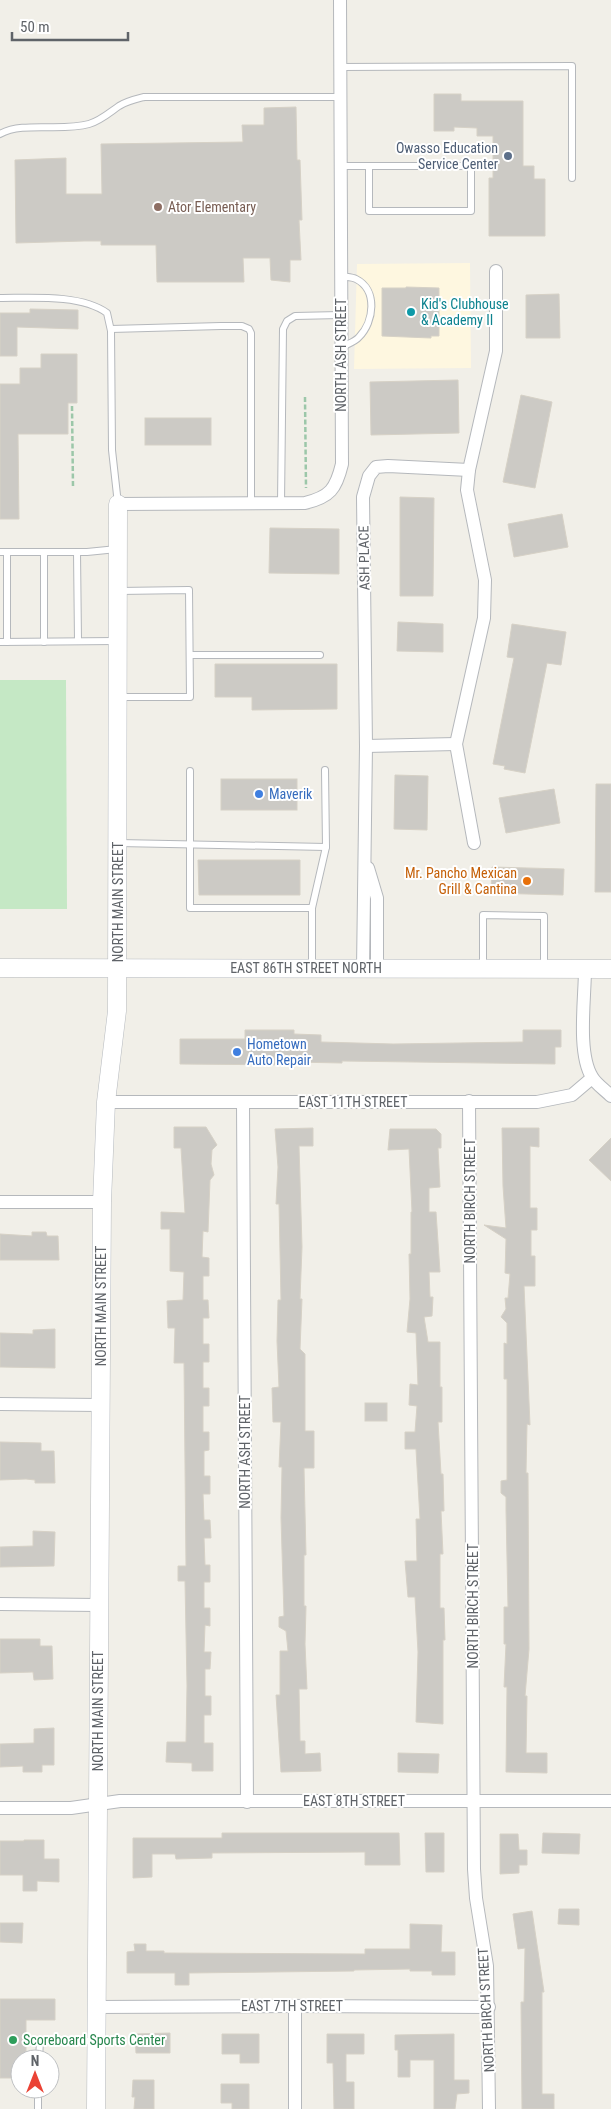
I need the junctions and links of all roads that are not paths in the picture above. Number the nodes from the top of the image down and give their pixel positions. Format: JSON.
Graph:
{"nodes":[{"id":1,"x":340,"y":0,"type":"edge"},
{"id":2,"x":340,"y":67,"type":"junction"},
{"id":3,"x":340,"y":98,"type":"junction"},
{"id":4,"x":0,"y":134,"type":"edge"},
{"id":5,"x":340,"y":166,"type":"junction"},
{"id":6,"x":369,"y":166,"type":"junction"},
{"id":7,"x":572,"y":178,"type":"dead end"},
{"id":8,"x":496,"y":271,"type":"dead end"},
{"id":9,"x":340,"y":276,"type":"junction"},
{"id":10,"x":0,"y":298,"type":"edge"},
{"id":11,"x":340,"y":315,"type":"junction"},
{"id":12,"x":111,"y":329,"type":"junction"},
{"id":13,"x":341,"y":347,"type":"junction"},
{"id":14,"x":468,"y":470,"type":"junction"},
{"id":15,"x":251,"y":503,"type":"junction"},
{"id":16,"x":281,"y":503,"type":"junction"},
{"id":17,"x":118,"y":504,"type":"junction"},
{"id":18,"x":118,"y":548,"type":"junction"},
{"id":19,"x":4,"y":552,"type":"edge"},
{"id":20,"x":44,"y":552,"type":"junction"},
{"id":21,"x":77,"y":552,"type":"junction"},
{"id":22,"x":118,"y":591,"type":"junction"},
{"id":23,"x":118,"y":641,"type":"junction"},
{"id":24,"x":4,"y":642,"type":"edge"},
{"id":25,"x":44,"y":642,"type":"junction"},
{"id":26,"x":78,"y":642,"type":"junction"},
{"id":27,"x":190,"y":655,"type":"junction"},
{"id":28,"x":320,"y":655,"type":"dead end"},
{"id":29,"x":118,"y":697,"type":"junction"},
{"id":30,"x":456,"y":744,"type":"junction"},
{"id":31,"x":366,"y":746,"type":"junction"},
{"id":32,"x":325,"y":770,"type":"dead end"},
{"id":33,"x":190,"y":771,"type":"dead end"},
{"id":34,"x":118,"y":843,"type":"junction"},
{"id":35,"x":474,"y":843,"type":"dead end"},
{"id":36,"x":190,"y":845,"type":"junction"},
{"id":37,"x":326,"y":847,"type":"junction"},
{"id":38,"x":312,"y":908,"type":"junction"},
{"id":39,"x":0,"y":968,"type":"edge"},
{"id":40,"x":117,"y":968,"type":"junction"},
{"id":41,"x":312,"y":968,"type":"junction"},
{"id":42,"x":370,"y":968,"type":"junction"},
{"id":43,"x":482,"y":968,"type":"junction"},
{"id":44,"x":544,"y":969,"type":"junction"},
{"id":45,"x":585,"y":969,"type":"junction"},
{"id":46,"x":611,"y":969,"type":"edge"},
{"id":47,"x":592,"y":1078,"type":"junction"},
{"id":48,"x":611,"y":1096,"type":"edge"},
{"id":49,"x":469,"y":1101,"type":"junction"},
{"id":50,"x":106,"y":1102,"type":"junction"},
{"id":51,"x":243,"y":1103,"type":"junction"},
{"id":52,"x":0,"y":1202,"type":"edge"},
{"id":53,"x":102,"y":1202,"type":"junction"},
{"id":54,"x":0,"y":1404,"type":"edge"},
{"id":55,"x":100,"y":1405,"type":"junction"},
{"id":56,"x":0,"y":1604,"type":"edge"},
{"id":57,"x":99,"y":1605,"type":"junction"},
{"id":58,"x":474,"y":1801,"type":"junction"},
{"id":59,"x":611,"y":1801,"type":"edge"},
{"id":60,"x":247,"y":1802,"type":"junction"},
{"id":61,"x":98,"y":1804,"type":"junction"},
{"id":62,"x":0,"y":1808,"type":"edge"},
{"id":63,"x":295,"y":2006,"type":"junction"},
{"id":64,"x":96,"y":2007,"type":"junction"},
{"id":65,"x":489,"y":2007,"type":"junction"},
{"id":66,"x":96,"y":2041,"type":"junction"},
{"id":67,"x":40,"y":2049,"type":"edge"},
{"id":68,"x":96,"y":2109,"type":"edge"},
{"id":69,"x":295,"y":2109,"type":"edge"},
{"id":70,"x":489,"y":2109,"type":"edge"}],
"edges":[{"from":1,"to":2,"type":"street","name":"NORTH ASH STREET"},
{"from":2,"to":3,"type":"street","name":"NORTH ASH STREET"},
{"from":2,"to":7,"type":"lane"},
{"from":3,"to":4,"type":"lane"},
{"from":3,"to":5,"type":"street","name":"NORTH ASH STREET"},
{"from":5,"to":6,"type":"lane"},
{"from":5,"to":9,"type":"street","name":"NORTH ASH STREET"},
{"from":6,"to":6,"type":"lane"},
{"from":8,"to":14,"type":"street"},
{"from":9,"to":11,"type":"street","name":"NORTH ASH STREET"},
{"from":9,"to":13,"type":"lane"},
{"from":10,"to":12,"type":"lane"},
{"from":11,"to":13,"type":"street","name":"NORTH ASH STREET"},
{"from":11,"to":16,"type":"lane"},
{"from":12,"to":15,"type":"lane"},
{"from":12,"to":17,"type":"lane"},
{"from":13,"to":16,"type":"street","name":"NORTH ASH STREET"},
{"from":14,"to":30,"type":"street"},
{"from":14,"to":31,"type":"street","name":"ASH PLACE"},
{"from":15,"to":16,"type":"street","name":"NORTH ASH STREET"},
{"from":15,"to":17,"type":"street","name":"NORTH ASH STREET"},
{"from":17,"to":18,"type":"main road","name":"NORTH MAIN STREET"},
{"from":18,"to":21,"type":"lane"},
{"from":18,"to":22,"type":"main road","name":"NORTH MAIN STREET"},
{"from":19,"to":20,"type":"lane"},
{"from":19,"to":24,"type":"lane"},
{"from":20,"to":21,"type":"lane"},
{"from":20,"to":25,"type":"lane"},
{"from":21,"to":26,"type":"lane"},
{"from":22,"to":23,"type":"main road","name":"NORTH MAIN STREET"},
{"from":22,"to":27,"type":"lane"},
{"from":23,"to":26,"type":"lane"},
{"from":23,"to":29,"type":"main road","name":"NORTH MAIN STREET"},
{"from":24,"to":25,"type":"lane"},
{"from":25,"to":26,"type":"lane"},
{"from":27,"to":28,"type":"lane"},
{"from":27,"to":29,"type":"lane"},
{"from":29,"to":34,"type":"main road","name":"NORTH MAIN STREET"},
{"from":30,"to":31,"type":"street"},
{"from":30,"to":35,"type":"street"},
{"from":31,"to":42,"type":"street","name":"ASH PLACE"},
{"from":32,"to":37,"type":"lane"},
{"from":33,"to":36,"type":"lane"},
{"from":34,"to":36,"type":"lane"},
{"from":34,"to":40,"type":"main road","name":"NORTH MAIN STREET"},
{"from":36,"to":37,"type":"lane"},
{"from":36,"to":38,"type":"lane"},
{"from":37,"to":38,"type":"lane"},
{"from":38,"to":41,"type":"lane"},
{"from":39,"to":40,"type":"main road","name":"EAST 86TH STREET NORTH"},
{"from":40,"to":41,"type":"main road","name":"EAST 86TH STREET NORTH"},
{"from":40,"to":50,"type":"main road","name":"NORTH MAIN STREET"},
{"from":41,"to":42,"type":"main road","name":"EAST 86TH STREET NORTH"},
{"from":42,"to":43,"type":"main road","name":"EAST 86TH STREET NORTH"},
{"from":43,"to":44,"type":"main road","name":"EAST 86TH STREET NORTH"},
{"from":43,"to":44,"type":"lane"},
{"from":44,"to":45,"type":"main road","name":"EAST 86TH STREET NORTH"},
{"from":45,"to":46,"type":"main road","name":"EAST 86TH STREET NORTH"},
{"from":45,"to":47,"type":"street"},
{"from":47,"to":48,"type":"street"},
{"from":47,"to":49,"type":"street","name":"EAST 11TH STREET"},
{"from":49,"to":51,"type":"street","name":"EAST 11TH STREET"},
{"from":49,"to":58,"type":"street","name":"NORTH BIRCH STREET"},
{"from":50,"to":51,"type":"street","name":"EAST 11TH STREET"},
{"from":50,"to":53,"type":"main road","name":"NORTH MAIN STREET"},
{"from":51,"to":60,"type":"street","name":"NORTH ASH STREET"},
{"from":52,"to":53,"type":"street"},
{"from":53,"to":55,"type":"main road","name":"NORTH MAIN STREET"},
{"from":54,"to":55,"type":"street"},
{"from":55,"to":57,"type":"main road","name":"NORTH MAIN STREET"},
{"from":56,"to":57,"type":"street"},
{"from":57,"to":61,"type":"main road","name":"NORTH MAIN STREET"},
{"from":58,"to":59,"type":"street","name":"EAST 8TH STREET"},
{"from":58,"to":60,"type":"street","name":"EAST 8TH STREET"},
{"from":58,"to":65,"type":"street","name":"NORTH BIRCH STREET"},
{"from":60,"to":61,"type":"street","name":"EAST 8TH STREET"},
{"from":61,"to":62,"type":"street","name":"EAST 8TH STREET"},
{"from":61,"to":64,"type":"main road","name":"NORTH MAIN STREET"},
{"from":63,"to":64,"type":"street","name":"EAST 7TH STREET"},
{"from":63,"to":65,"type":"street","name":"EAST 7TH STREET"},
{"from":63,"to":69,"type":"street"},
{"from":64,"to":66,"type":"main road","name":"NORTH MAIN STREET"},
{"from":65,"to":70,"type":"street","name":"NORTH BIRCH STREET"},
{"from":66,"to":67,"type":"lane"},
{"from":66,"to":68,"type":"main road","name":"NORTH MAIN STREET"}]}
